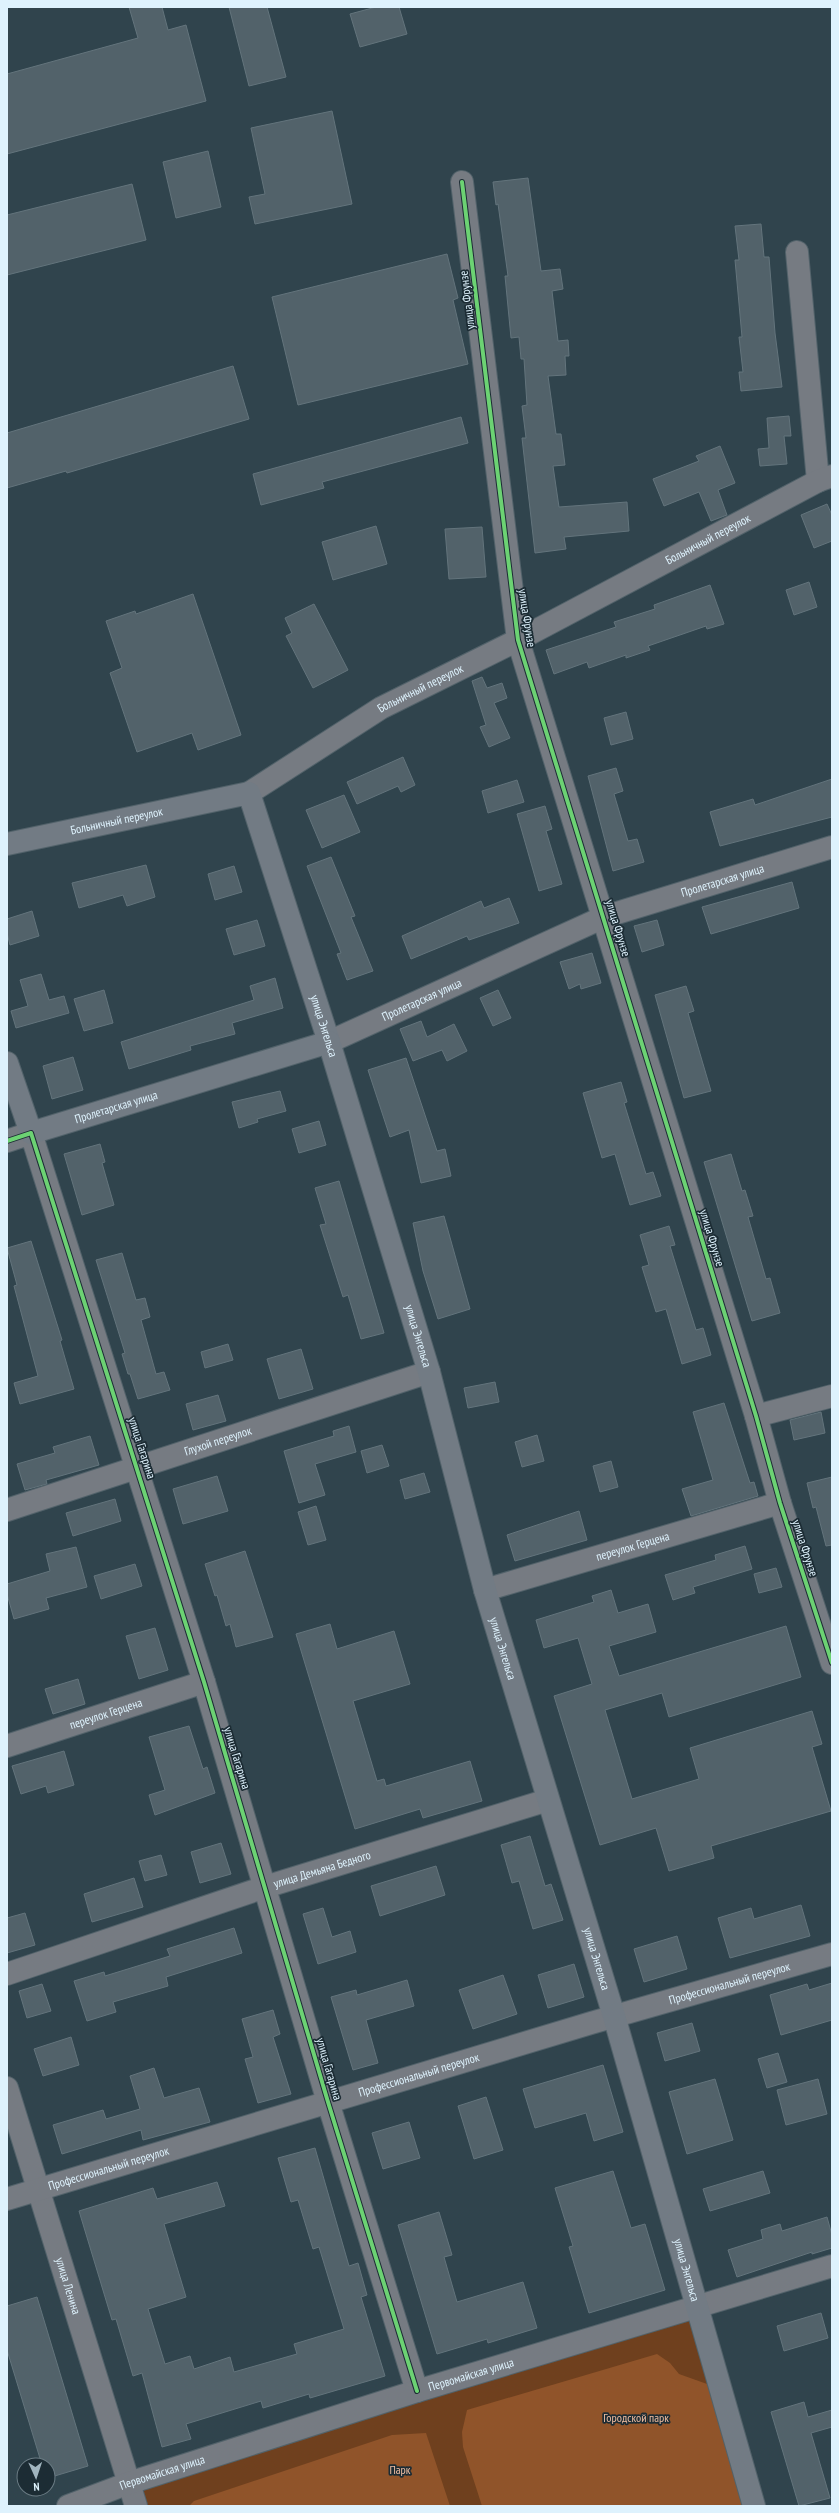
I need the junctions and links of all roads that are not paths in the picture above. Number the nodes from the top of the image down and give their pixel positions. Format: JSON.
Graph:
{"nodes":[{"id":1,"x":462,"y":182,"type":"dead end"},
{"id":2,"x":797,"y":252,"type":"dead end"},
{"id":3,"x":825,"y":479,"type":"edge"},
{"id":4,"x":518,"y":640,"type":"junction"},
{"id":5,"x":249,"y":793,"type":"junction"},
{"id":6,"x":7,"y":844,"type":"edge"},
{"id":7,"x":832,"y":847,"type":"edge"},
{"id":8,"x":604,"y":917,"type":"junction"},
{"id":9,"x":329,"y":1042,"type":"junction"},
{"id":10,"x":7,"y":1063,"type":"edge"},
{"id":11,"x":31,"y":1133,"type":"junction"},
{"id":12,"x":7,"y":1141,"type":"edge"},
{"id":13,"x":429,"y":1372,"type":"junction"},
{"id":14,"x":832,"y":1396,"type":"edge"},
{"id":15,"x":756,"y":1416,"type":"junction"},
{"id":16,"x":137,"y":1466,"type":"junction"},
{"id":17,"x":780,"y":1504,"type":"junction"},
{"id":18,"x":7,"y":1510,"type":"edge"},
{"id":19,"x":485,"y":1590,"type":"junction"},
{"id":20,"x":832,"y":1663,"type":"edge"},
{"id":21,"x":204,"y":1682,"type":"junction"},
{"id":22,"x":7,"y":1746,"type":"edge"},
{"id":23,"x":548,"y":1800,"type":"junction"},
{"id":24,"x":265,"y":1886,"type":"junction"},
{"id":25,"x":832,"y":1954,"type":"edge"},
{"id":26,"x":7,"y":1974,"type":"edge"},
{"id":27,"x":614,"y":2016,"type":"junction"},
{"id":28,"x":7,"y":2088,"type":"edge"},
{"id":29,"x":328,"y":2102,"type":"junction"},
{"id":30,"x":39,"y":2190,"type":"junction"},
{"id":31,"x":7,"y":2198,"type":"edge"},
{"id":32,"x":832,"y":2266,"type":"edge"},
{"id":33,"x":696,"y":2306,"type":"junction"},
{"id":34,"x":417,"y":2391,"type":"junction"},
{"id":35,"x":129,"y":2483,"type":"junction"},
{"id":36,"x":68,"y":2506,"type":"edge"},
{"id":37,"x":136,"y":2506,"type":"edge"},
{"id":38,"x":754,"y":2506,"type":"edge"}],
"edges":[{"from":1,"to":4,"type":"street","name":"улица Фрунзе"},
{"from":2,"to":3,"type":"street","name":"Больничный переулок"},
{"from":3,"to":4,"type":"street","name":"Больничный переулок"},
{"from":4,"to":5,"type":"street","name":"Больничный переулок"},
{"from":4,"to":8,"type":"street","name":"улица Фрунзе"},
{"from":5,"to":6,"type":"main road","name":"Больничный переулок"},
{"from":5,"to":9,"type":"main road","name":"улица Энгельса"},
{"from":7,"to":8,"type":"street","name":"Пролетарская улица"},
{"from":8,"to":9,"type":"street","name":"Пролетарская улица"},
{"from":8,"to":15,"type":"street","name":"улица Фрунзе"},
{"from":9,"to":11,"type":"main road","name":"Пролетарская улица"},
{"from":9,"to":13,"type":"main road","name":"улица Энгельса"},
{"from":10,"to":11,"type":"main road","name":"улица Гагарина"},
{"from":11,"to":12,"type":"street","name":"Пролетарская улица"},
{"from":11,"to":16,"type":"street","name":"улица Гагарина"},
{"from":13,"to":16,"type":"street","name":"Глухой переулок"},
{"from":13,"to":19,"type":"main road","name":"улица Энгельса"},
{"from":14,"to":15,"type":"street"},
{"from":15,"to":17,"type":"street","name":"улица Фрунзе"},
{"from":16,"to":18,"type":"street","name":"Глухой переулок"},
{"from":16,"to":21,"type":"street","name":"улица Гагарина"},
{"from":17,"to":19,"type":"street","name":"переулок Герцена"},
{"from":17,"to":20,"type":"street","name":"улица Фрунзе"},
{"from":19,"to":23,"type":"main road","name":"улица Энгельса"},
{"from":21,"to":22,"type":"street","name":"переулок Герцена"},
{"from":21,"to":24,"type":"street","name":"улица Гагарина"},
{"from":23,"to":24,"type":"street","name":"улица Демьяна Бедного"},
{"from":23,"to":27,"type":"main road","name":"улица Энгельса"},
{"from":24,"to":26,"type":"street","name":"улица Демьяна Бедного"},
{"from":24,"to":29,"type":"street","name":"улица Гагарина"},
{"from":25,"to":27,"type":"street","name":"Профессиональный переулок"},
{"from":27,"to":29,"type":"street","name":"Профессиональный переулок"},
{"from":27,"to":33,"type":"main road","name":"улица Энгельса"},
{"from":28,"to":30,"type":"street","name":"улица Ленина"},
{"from":29,"to":30,"type":"street","name":"Профессиональный переулок"},
{"from":29,"to":34,"type":"street","name":"улица Гагарина"},
{"from":30,"to":31,"type":"street","name":"Профессиональный переулок"},
{"from":30,"to":35,"type":"street","name":"улица Ленина"},
{"from":32,"to":33,"type":"street","name":"Первомайская улица"},
{"from":33,"to":34,"type":"street","name":"Первомайская улица"},
{"from":33,"to":38,"type":"main road","name":"улица Энгельса"},
{"from":34,"to":35,"type":"street","name":"Первомайская улица"},
{"from":35,"to":36,"type":"street","name":"Первомайская улица"},
{"from":35,"to":37,"type":"street","name":"улица Ленина"}]}
